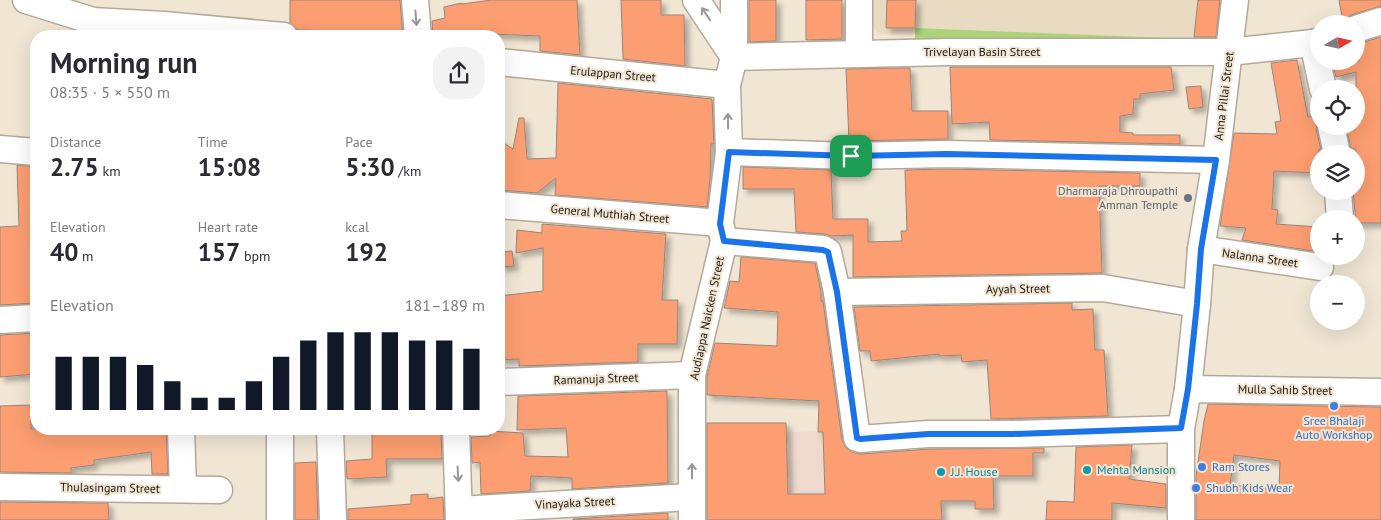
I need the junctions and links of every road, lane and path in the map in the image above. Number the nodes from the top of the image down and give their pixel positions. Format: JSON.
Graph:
{"nodes":[{"id":1,"x":26,"y":0,"type":"edge"},
{"id":2,"x":415,"y":0,"type":"edge"},
{"id":3,"x":696,"y":0,"type":"edge"},
{"id":4,"x":734,"y":0,"type":"edge"},
{"id":5,"x":859,"y":0,"type":"edge"},
{"id":6,"x":1235,"y":0,"type":"edge"},
{"id":7,"x":1381,"y":21,"type":"edge"},
{"id":8,"x":1365,"y":26,"type":"edge"},
{"id":9,"x":219,"y":30,"type":"edge"},
{"id":10,"x":418,"y":30,"type":"edge"},
{"id":11,"x":1310,"y":43,"type":"edge"},
{"id":12,"x":1229,"y":52,"type":"junction"},
{"id":13,"x":859,"y":54,"type":"junction"},
{"id":14,"x":734,"y":57,"type":"junction"},
{"id":15,"x":505,"y":63,"type":"edge"},
{"id":16,"x":728,"y":85,"type":"junction"},
{"id":17,"x":0,"y":149,"type":"edge"},
{"id":18,"x":30,"y":152,"type":"edge"},
{"id":19,"x":729,"y":152,"type":"junction"},
{"id":20,"x":1216,"y":160,"type":"junction"},
{"id":21,"x":505,"y":206,"type":"edge"},
{"id":22,"x":722,"y":232,"type":"junction"},
{"id":23,"x":1201,"y":249,"type":"junction"},
{"id":24,"x":1320,"y":267,"type":"dead end"},
{"id":25,"x":837,"y":292,"type":"junction"},
{"id":26,"x":1197,"y":304,"type":"junction"},
{"id":27,"x":30,"y":318,"type":"edge"},
{"id":28,"x":0,"y":320,"type":"edge"},
{"id":29,"x":692,"y":375,"type":"junction"},
{"id":30,"x":505,"y":382,"type":"edge"},
{"id":31,"x":1188,"y":389,"type":"junction"},
{"id":32,"x":1381,"y":392,"type":"edge"},
{"id":33,"x":1181,"y":428,"type":"junction"},
{"id":34,"x":181,"y":435,"type":"edge"},
{"id":35,"x":280,"y":435,"type":"edge"},
{"id":36,"x":330,"y":435,"type":"edge"},
{"id":37,"x":456,"y":435,"type":"edge"},
{"id":38,"x":0,"y":487,"type":"edge"},
{"id":39,"x":183,"y":489,"type":"junction"},
{"id":40,"x":219,"y":490,"type":"dead end"},
{"id":41,"x":692,"y":508,"type":"edge"},
{"id":42,"x":459,"y":515,"type":"edge"},
{"id":43,"x":280,"y":520,"type":"edge"},
{"id":44,"x":334,"y":520,"type":"edge"},
{"id":45,"x":1181,"y":520,"type":"edge"}],
"edges":[{"from":1,"to":9,"type":"street"},
{"from":2,"to":10,"type":"street","one_way":true},
{"from":14,"to":3,"type":"street","one_way":true},
{"from":4,"to":14,"type":"street","name":"Audiappa Naicken Street"},
{"from":5,"to":13,"type":"street"},
{"from":6,"to":12,"type":"street","name":"Anna Pillai Street"},
{"from":7,"to":8,"type":"street"},
{"from":11,"to":12,"type":"street","name":"Trivelayan Basin Street"},
{"from":12,"to":13,"type":"street","name":"Trivelayan Basin Street"},
{"from":12,"to":20,"type":"street","name":"Anna Pillai Street"},
{"from":13,"to":14,"type":"street","name":"Trivelayan Basin Street"},
{"from":14,"to":16,"type":"street","name":"Audiappa Naicken Street"},
{"from":15,"to":16,"type":"street","name":"Erulappan Street"},
{"from":19,"to":16,"type":"street","name":"Audiappa Naicken Street","one_way":true},
{"from":17,"to":18,"type":"street"},
{"from":19,"to":20,"type":"street"},
{"from":19,"to":22,"type":"street","name":"Audiappa Naicken Street"},
{"from":20,"to":23,"type":"street","name":"Anna Pillai Street"},
{"from":21,"to":22,"type":"street","name":"General Muthiah Street"},
{"from":22,"to":25,"type":"street","name":"General Muthiah Street"},
{"from":22,"to":29,"type":"street","name":"Audiappa Naicken Street"},
{"from":23,"to":24,"type":"street","name":"Nalanna Street"},
{"from":23,"to":26,"type":"street","name":"Anna Pillai Street"},
{"from":25,"to":26,"type":"street","name":"Ayyah Street"},
{"from":25,"to":33,"type":"street"},
{"from":26,"to":31,"type":"street","name":"Anna Pillai Street"},
{"from":27,"to":28,"type":"street"},
{"from":29,"to":30,"type":"street","name":"Ramanuja Street"},
{"from":41,"to":29,"type":"street","name":"Audiappa Naicken Street","one_way":true},
{"from":31,"to":32,"type":"street","name":"Mulla Sahib Street"},
{"from":31,"to":33,"type":"street","name":"Anna Pillai Street"},
{"from":33,"to":45,"type":"street","name":"Anna Pillai Street"},
{"from":34,"to":39,"type":"street"},
{"from":35,"to":43,"type":"street"},
{"from":36,"to":44,"type":"street"},
{"from":37,"to":42,"type":"street","one_way":true},
{"from":38,"to":39,"type":"street","name":"Thulasingam Street"},
{"from":39,"to":40,"type":"street","name":"Thulasingam Street"},
{"from":41,"to":42,"type":"street","name":"Vinayaka Street"}]}
